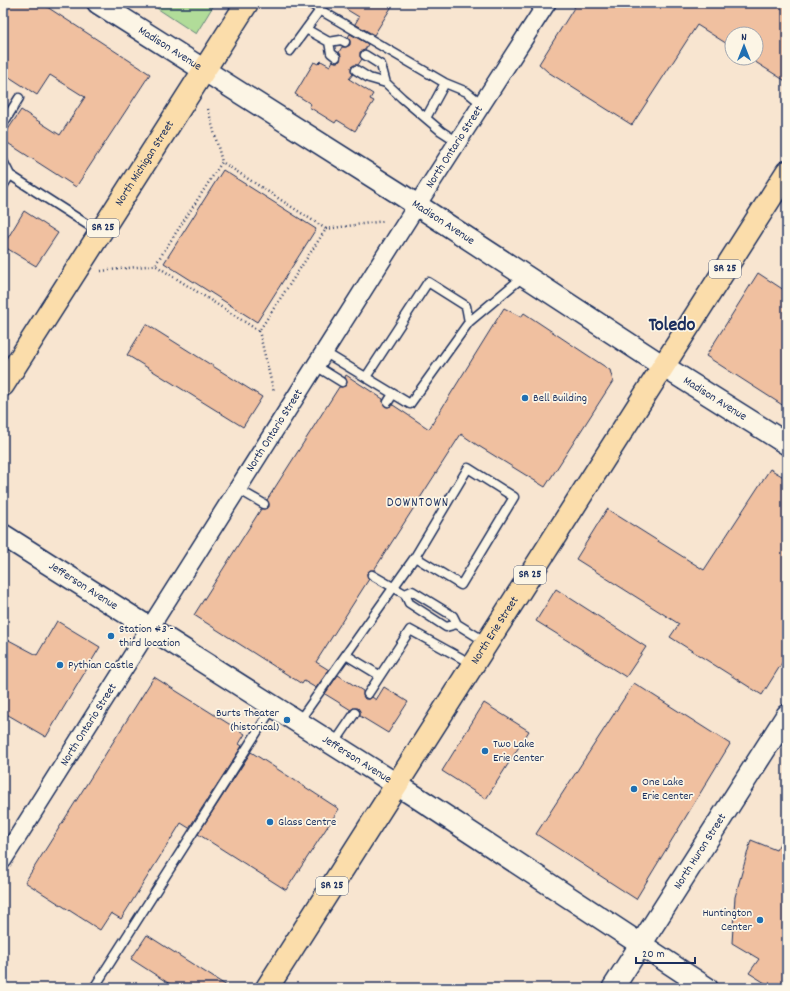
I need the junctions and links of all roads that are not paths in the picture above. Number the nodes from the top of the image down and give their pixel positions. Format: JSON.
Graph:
{"nodes":[{"id":1,"x":98,"y":3,"type":"edge"},
{"id":2,"x":247,"y":3,"type":"edge"},
{"id":3,"x":310,"y":3,"type":"edge"},
{"id":4,"x":547,"y":3,"type":"edge"},
{"id":5,"x":320,"y":10,"type":"junction"},
{"id":6,"x":306,"y":29,"type":"junction"},
{"id":7,"x":329,"y":42,"type":"junction"},
{"id":8,"x":345,"y":42,"type":"dead end"},
{"id":9,"x":290,"y":51,"type":"dead end"},
{"id":10,"x":365,"y":55,"type":"dead end"},
{"id":11,"x":336,"y":57,"type":"dead end"},
{"id":12,"x":356,"y":70,"type":"dead end"},
{"id":13,"x":204,"y":71,"type":"junction"},
{"id":14,"x":386,"y":83,"type":"junction"},
{"id":15,"x":445,"y":83,"type":"junction"},
{"id":16,"x":19,"y":98,"type":"dead end"},
{"id":17,"x":482,"y":104,"type":"junction"},
{"id":18,"x":426,"y":118,"type":"junction"},
{"id":19,"x":3,"y":124,"type":"edge"},
{"id":20,"x":458,"y":142,"type":"junction"},
{"id":21,"x":3,"y":161,"type":"edge"},
{"id":22,"x":787,"y":172,"type":"edge"},
{"id":23,"x":10,"y":175,"type":"junction"},
{"id":24,"x":3,"y":186,"type":"edge"},
{"id":25,"x":417,"y":205,"type":"junction"},
{"id":26,"x":100,"y":233,"type":"junction"},
{"id":27,"x":525,"y":275,"type":"junction"},
{"id":28,"x":469,"y":322,"type":"junction"},
{"id":29,"x":320,"y":359,"type":"junction"},
{"id":30,"x":663,"y":366,"type":"junction"},
{"id":31,"x":366,"y":377,"type":"junction"},
{"id":32,"x":342,"y":382,"type":"dead end"},
{"id":33,"x":3,"y":386,"type":"edge"},
{"id":34,"x":393,"y":394,"type":"junction"},
{"id":35,"x":388,"y":402,"type":"dead end"},
{"id":36,"x":787,"y":444,"type":"edge"},
{"id":37,"x":238,"y":489,"type":"junction"},
{"id":38,"x":264,"y":504,"type":"dead end"},
{"id":39,"x":3,"y":535,"type":"edge"},
{"id":40,"x":415,"y":557,"type":"junction"},
{"id":41,"x":372,"y":575,"type":"dead end"},
{"id":42,"x":393,"y":588,"type":"junction"},
{"id":43,"x":405,"y":594,"type":"junction"},
{"id":44,"x":457,"y":624,"type":"junction"},
{"id":45,"x":150,"y":628,"type":"junction"},
{"id":46,"x":487,"y":643,"type":"junction"},
{"id":47,"x":346,"y":655,"type":"junction"},
{"id":48,"x":473,"y":665,"type":"junction"},
{"id":49,"x":380,"y":675,"type":"junction"},
{"id":50,"x":368,"y":694,"type":"dead end"},
{"id":51,"x":274,"y":706,"type":"junction"},
{"id":52,"x":355,"y":713,"type":"dead end"},
{"id":53,"x":787,"y":715,"type":"edge"},
{"id":54,"x":299,"y":722,"type":"junction"},
{"id":55,"x":334,"y":744,"type":"junction"},
{"id":56,"x":397,"y":784,"type":"junction"},
{"id":57,"x":3,"y":860,"type":"edge"},
{"id":58,"x":640,"y":945,"type":"junction"},
{"id":59,"x":94,"y":988,"type":"edge"},
{"id":60,"x":267,"y":988,"type":"edge"},
{"id":61,"x":613,"y":988,"type":"edge"},
{"id":62,"x":707,"y":988,"type":"edge"}],
"edges":[{"from":1,"to":13,"type":"street","name":"Madison Avenue"},
{"from":2,"to":13,"type":"main road","name":"North Michigan Street","number":"SR 25"},
{"from":3,"to":5,"type":"lane"},
{"from":4,"to":17,"type":"street","name":"North Ontario Street"},
{"from":5,"to":6,"type":"lane"},
{"from":5,"to":15,"type":"lane"},
{"from":6,"to":7,"type":"lane"},
{"from":6,"to":9,"type":"lane"},
{"from":7,"to":8,"type":"lane"},
{"from":7,"to":11,"type":"lane"},
{"from":10,"to":14,"type":"lane"},
{"from":12,"to":14,"type":"lane"},
{"from":13,"to":25,"type":"street","name":"Madison Avenue"},
{"from":13,"to":26,"type":"main road","name":"North Michigan Street","number":"SR 25"},
{"from":14,"to":18,"type":"lane"},
{"from":15,"to":17,"type":"lane"},
{"from":15,"to":18,"type":"lane"},
{"from":16,"to":19,"type":"lane"},
{"from":17,"to":20,"type":"street","name":"North Ontario Street"},
{"from":18,"to":20,"type":"lane"},
{"from":20,"to":25,"type":"street","name":"North Ontario Street"},
{"from":21,"to":23,"type":"lane"},
{"from":22,"to":30,"type":"main road","name":"North Erie Street","number":"SR 25"},
{"from":23,"to":24,"type":"lane"},
{"from":23,"to":26,"type":"lane"},
{"from":25,"to":27,"type":"street","name":"Madison Avenue"},
{"from":25,"to":29,"type":"street","name":"North Ontario Street"},
{"from":26,"to":33,"type":"main road","name":"North Michigan Street","number":"SR 25"},
{"from":27,"to":28,"type":"lane"},
{"from":27,"to":30,"type":"street","name":"Madison Avenue"},
{"from":28,"to":31,"type":"lane"},
{"from":28,"to":34,"type":"lane"},
{"from":29,"to":31,"type":"lane"},
{"from":29,"to":32,"type":"lane"},
{"from":29,"to":37,"type":"street","name":"North Ontario Street"},
{"from":30,"to":36,"type":"street","name":"Madison Avenue"},
{"from":30,"to":46,"type":"main road","name":"North Erie Street","number":"SR 25"},
{"from":31,"to":34,"type":"lane"},
{"from":34,"to":35,"type":"lane"},
{"from":37,"to":38,"type":"lane"},
{"from":37,"to":45,"type":"street","name":"North Ontario Street"},
{"from":39,"to":45,"type":"street","name":"Jefferson Avenue"},
{"from":40,"to":40,"type":"lane"},
{"from":40,"to":42,"type":"lane"},
{"from":41,"to":42,"type":"lane"},
{"from":42,"to":43,"type":"lane"},
{"from":42,"to":47,"type":"lane"},
{"from":43,"to":44,"type":"lane"},
{"from":43,"to":44,"type":"lane"},
{"from":44,"to":46,"type":"lane"},
{"from":45,"to":51,"type":"street","name":"Jefferson Avenue"},
{"from":45,"to":57,"type":"street","name":"North Ontario Street"},
{"from":46,"to":48,"type":"main road","name":"North Erie Street","number":"SR 25"},
{"from":47,"to":49,"type":"lane"},
{"from":47,"to":54,"type":"lane"},
{"from":48,"to":49,"type":"lane"},
{"from":48,"to":56,"type":"main road","name":"North Erie Street","number":"SR 25"},
{"from":49,"to":50,"type":"lane"},
{"from":51,"to":54,"type":"street","name":"Jefferson Avenue"},
{"from":51,"to":59,"type":"lane"},
{"from":52,"to":55,"type":"lane"},
{"from":53,"to":58,"type":"street","name":"North Huron Street"},
{"from":54,"to":55,"type":"street","name":"Jefferson Avenue"},
{"from":55,"to":56,"type":"street","name":"Jefferson Avenue"},
{"from":56,"to":58,"type":"street","name":"Jefferson Avenue"},
{"from":56,"to":60,"type":"main road","name":"North Erie Street","number":"SR 25"},
{"from":58,"to":61,"type":"street","name":"North Huron Street"},
{"from":58,"to":62,"type":"street","name":"Jefferson Avenue"}]}
